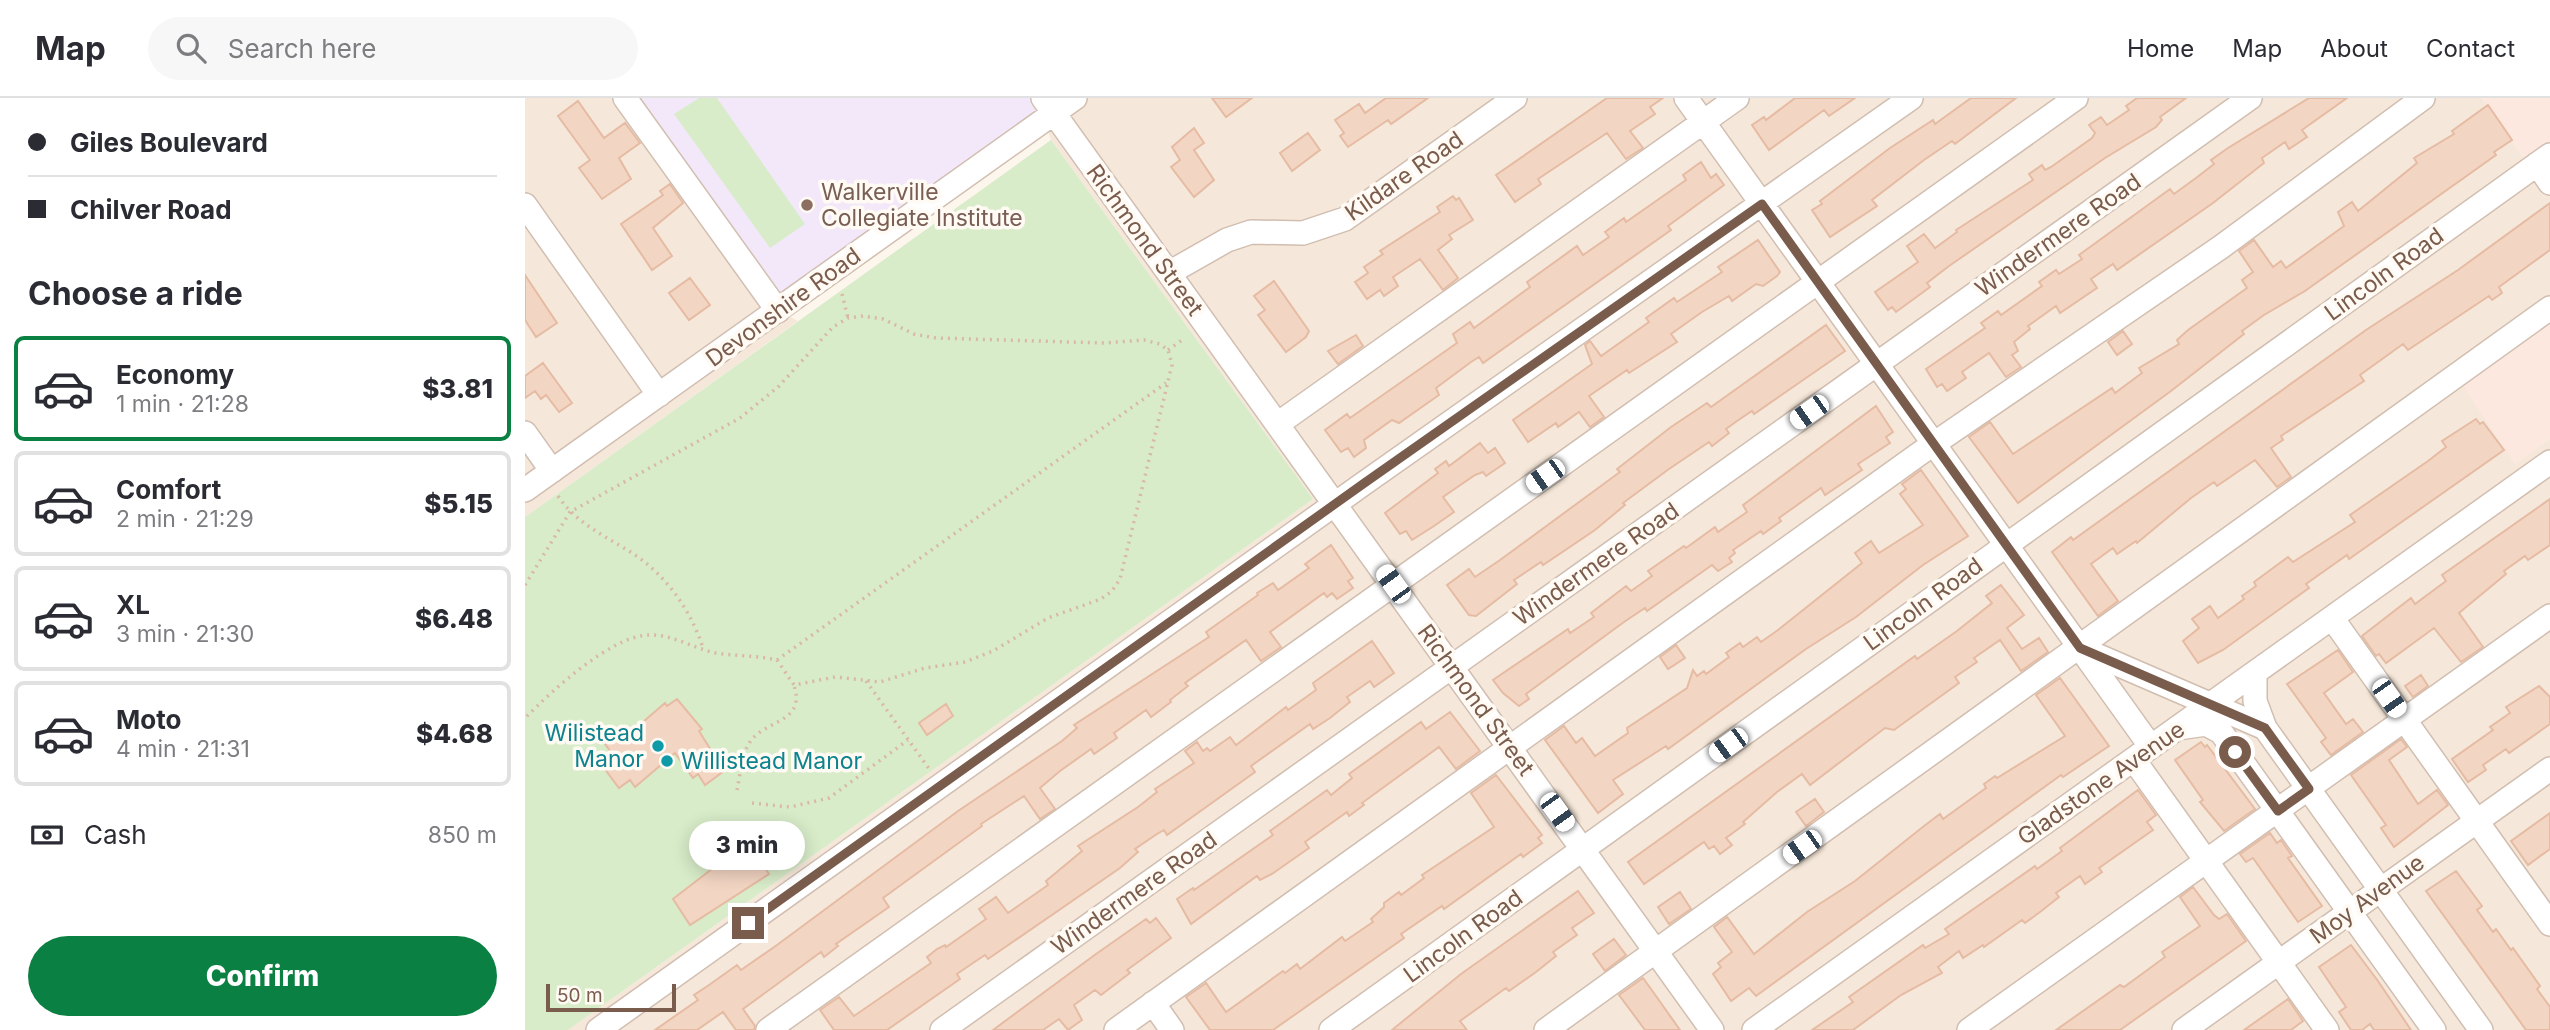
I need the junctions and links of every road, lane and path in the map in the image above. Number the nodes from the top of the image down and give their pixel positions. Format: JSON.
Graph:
{"nodes":[{"id":1,"x":625,"y":98,"type":"edge"},
{"id":2,"x":1075,"y":98,"type":"edge"},
{"id":3,"x":1515,"y":98,"type":"edge"},
{"id":4,"x":1686,"y":98,"type":"edge"},
{"id":5,"x":1737,"y":98,"type":"edge"},
{"id":6,"x":1911,"y":98,"type":"edge"},
{"id":7,"x":2076,"y":98,"type":"edge"},
{"id":8,"x":2250,"y":98,"type":"edge"},
{"id":9,"x":2423,"y":98,"type":"edge"},
{"id":10,"x":1048,"y":105,"type":"edge"},
{"id":11,"x":1703,"y":122,"type":"junction"},
{"id":12,"x":2546,"y":167,"type":"edge"},
{"id":13,"x":1762,"y":204,"type":"junction"},
{"id":14,"x":525,"y":205,"type":"edge"},
{"id":15,"x":1169,"y":273,"type":"junction"},
{"id":16,"x":1818,"y":282,"type":"junction"},
{"id":17,"x":842,"y":294,"type":"dead end"},
{"id":18,"x":2550,"y":308,"type":"edge"},
{"id":19,"x":778,"y":312,"type":"junction"},
{"id":20,"x":849,"y":318,"type":"junction"},
{"id":21,"x":1185,"y":338,"type":"dead end"},
{"id":22,"x":1168,"y":350,"type":"junction"},
{"id":23,"x":1877,"y":364,"type":"junction"},
{"id":24,"x":1167,"y":382,"type":"junction"},
{"id":25,"x":659,"y":395,"type":"junction"},
{"id":26,"x":1279,"y":423,"type":"junction"},
{"id":27,"x":525,"y":433,"type":"edge"},
{"id":28,"x":1934,"y":443,"type":"junction"},
{"id":29,"x":2550,"y":463,"type":"edge"},
{"id":30,"x":552,"y":471,"type":"junction"},
{"id":31,"x":525,"y":490,"type":"edge"},
{"id":32,"x":558,"y":496,"type":"dead end"},
{"id":33,"x":1335,"y":503,"type":"junction"},
{"id":34,"x":570,"y":512,"type":"junction"},
{"id":35,"x":2006,"y":544,"type":"junction"},
{"id":36,"x":1393,"y":584,"type":"junction"},
{"id":37,"x":525,"y":585,"type":"edge"},
{"id":38,"x":2550,"y":616,"type":"edge"},
{"id":39,"x":2332,"y":618,"type":"junction"},
{"id":40,"x":2080,"y":648,"type":"junction"},
{"id":41,"x":703,"y":649,"type":"junction"},
{"id":42,"x":777,"y":660,"type":"junction"},
{"id":43,"x":1452,"y":667,"type":"junction"},
{"id":44,"x":2255,"y":673,"type":"junction"},
{"id":45,"x":866,"y":681,"type":"junction"},
{"id":46,"x":794,"y":685,"type":"junction"},
{"id":47,"x":2209,"y":706,"type":"junction"},
{"id":48,"x":525,"y":718,"type":"edge"},
{"id":49,"x":2405,"y":720,"type":"junction"},
{"id":50,"x":2178,"y":728,"type":"junction"},
{"id":51,"x":2265,"y":728,"type":"junction"},
{"id":52,"x":908,"y":740,"type":"junction"},
{"id":53,"x":1510,"y":747,"type":"junction"},
{"id":54,"x":2142,"y":753,"type":"junction"},
{"id":55,"x":2550,"y":769,"type":"edge"},
{"id":56,"x":931,"y":772,"type":"dead end"},
{"id":57,"x":2309,"y":789,"type":"junction"},
{"id":58,"x":737,"y":790,"type":"dead end"},
{"id":59,"x":752,"y":803,"type":"dead end"},
{"id":60,"x":2278,"y":811,"type":"junction"},
{"id":61,"x":2477,"y":821,"type":"junction"},
{"id":62,"x":1584,"y":849,"type":"junction"},
{"id":63,"x":2207,"y":862,"type":"junction"},
{"id":64,"x":2381,"y":890,"type":"junction"},
{"id":65,"x":2350,"y":912,"type":"junction"},
{"id":66,"x":2550,"y":923,"type":"edge"},
{"id":67,"x":1656,"y":951,"type":"junction"},
{"id":68,"x":2279,"y":962,"type":"junction"},
{"id":69,"x":2453,"y":990,"type":"junction"},
{"id":70,"x":1153,"y":1003,"type":"junction"},
{"id":71,"x":2428,"y":1021,"type":"edge"},
{"id":72,"x":598,"y":1030,"type":"edge"},
{"id":73,"x":768,"y":1030,"type":"edge"},
{"id":74,"x":942,"y":1030,"type":"edge"},
{"id":75,"x":1117,"y":1030,"type":"edge"},
{"id":76,"x":1172,"y":1030,"type":"edge"},
{"id":77,"x":1331,"y":1030,"type":"edge"},
{"id":78,"x":1546,"y":1030,"type":"edge"},
{"id":79,"x":1711,"y":1030,"type":"edge"},
{"id":80,"x":1753,"y":1030,"type":"edge"},
{"id":81,"x":1969,"y":1030,"type":"edge"},
{"id":82,"x":2184,"y":1030,"type":"edge"},
{"id":83,"x":2327,"y":1030,"type":"edge"},
{"id":84,"x":2481,"y":1030,"type":"edge"}],
"edges":[{"from":1,"to":19,"type":"street"},
{"from":2,"to":10,"type":"street","name":"Devonshire Road"},
{"from":3,"to":15,"type":"street","name":"Kildare Road"},
{"from":4,"to":11,"type":"street"},
{"from":5,"to":11,"type":"street"},
{"from":6,"to":13,"type":"street"},
{"from":7,"to":16,"type":"street"},
{"from":8,"to":23,"type":"street","name":"Windermere Road"},
{"from":9,"to":28,"type":"street"},
{"from":10,"to":15,"type":"street","name":"Richmond Street"},
{"from":10,"to":19,"type":"street","name":"Devonshire Road"},
{"from":11,"to":13,"type":"street"},
{"from":11,"to":26,"type":"street"},
{"from":12,"to":35,"type":"street","name":"Lincoln Road"},
{"from":13,"to":16,"type":"street"},
{"from":13,"to":33,"type":"street"},
{"from":14,"to":25,"type":"street"},
{"from":15,"to":26,"type":"street","name":"Richmond Street"},
{"from":16,"to":23,"type":"street"},
{"from":16,"to":36,"type":"street"},
{"from":17,"to":20,"type":"path"},
{"from":18,"to":40,"type":"street"},
{"from":19,"to":25,"type":"street","name":"Devonshire Road"},
{"from":20,"to":22,"type":"path"},
{"from":20,"to":34,"type":"path"},
{"from":21,"to":22,"type":"path"},
{"from":22,"to":24,"type":"path"},
{"from":23,"to":28,"type":"street"},
{"from":23,"to":43,"type":"street","name":"Windermere Road"},
{"from":24,"to":42,"type":"path"},
{"from":24,"to":45,"type":"path"},
{"from":25,"to":30,"type":"street","name":"Devonshire Road"},
{"from":26,"to":33,"type":"street","name":"Richmond Street"},
{"from":27,"to":30,"type":"street"},
{"from":28,"to":35,"type":"street"},
{"from":28,"to":53,"type":"street"},
{"from":29,"to":39,"type":"street","name":"Gladstone Avenue"},
{"from":30,"to":31,"type":"street","name":"Devonshire Road"},
{"from":32,"to":34,"type":"path"},
{"from":33,"to":36,"type":"street","name":"Richmond Street"},
{"from":33,"to":72,"type":"street"},
{"from":34,"to":37,"type":"path"},
{"from":34,"to":41,"type":"path"},
{"from":35,"to":40,"type":"street"},
{"from":35,"to":62,"type":"street","name":"Lincoln Road"},
{"from":36,"to":43,"type":"street","name":"Richmond Street"},
{"from":36,"to":73,"type":"street"},
{"from":38,"to":49,"type":"street"},
{"from":39,"to":44,"type":"street","name":"Gladstone Avenue"},
{"from":39,"to":49,"type":"street"},
{"from":40,"to":47,"type":"street"},
{"from":40,"to":54,"type":"street"},
{"from":40,"to":67,"type":"street"},
{"from":41,"to":42,"type":"path"},
{"from":41,"to":48,"type":"path"},
{"from":42,"to":46,"type":"path"},
{"from":43,"to":53,"type":"street","name":"Richmond Street"},
{"from":43,"to":74,"type":"street","name":"Windermere Road"},
{"from":44,"to":47,"type":"street","name":"Gladstone Avenue"},
{"from":44,"to":51,"type":"street"},
{"from":45,"to":46,"type":"path"},
{"from":45,"to":52,"type":"path"},
{"from":46,"to":58,"type":"path"},
{"from":47,"to":50,"type":"street","name":"Gladstone Avenue"},
{"from":47,"to":51,"type":"street"},
{"from":49,"to":57,"type":"street"},
{"from":49,"to":61,"type":"street"},
{"from":50,"to":54,"type":"street","name":"Gladstone Avenue"},
{"from":50,"to":60,"type":"street"},
{"from":51,"to":57,"type":"street"},
{"from":52,"to":56,"type":"path"},
{"from":52,"to":59,"type":"path"},
{"from":53,"to":62,"type":"street","name":"Richmond Street"},
{"from":53,"to":70,"type":"street"},
{"from":54,"to":63,"type":"street"},
{"from":54,"to":80,"type":"street","name":"Gladstone Avenue"},
{"from":55,"to":61,"type":"street","name":"Moy Avenue"},
{"from":57,"to":60,"type":"street"},
{"from":57,"to":64,"type":"street"},
{"from":60,"to":63,"type":"street"},
{"from":60,"to":65,"type":"street"},
{"from":61,"to":64,"type":"street","name":"Moy Avenue"},
{"from":61,"to":66,"type":"street"},
{"from":62,"to":67,"type":"street","name":"Richmond Street"},
{"from":62,"to":77,"type":"street","name":"Lincoln Road"},
{"from":63,"to":68,"type":"street"},
{"from":63,"to":81,"type":"street"},
{"from":64,"to":65,"type":"street","name":"Moy Avenue"},
{"from":64,"to":69,"type":"street"},
{"from":65,"to":68,"type":"street","name":"Moy Avenue"},
{"from":65,"to":71,"type":"street"},
{"from":67,"to":78,"type":"street"},
{"from":67,"to":79,"type":"street","name":"Richmond Street"},
{"from":68,"to":82,"type":"street","name":"Moy Avenue"},
{"from":68,"to":83,"type":"street"},
{"from":69,"to":71,"type":"street"},
{"from":69,"to":84,"type":"street"},
{"from":70,"to":75,"type":"street"},
{"from":70,"to":76,"type":"street"}]}
